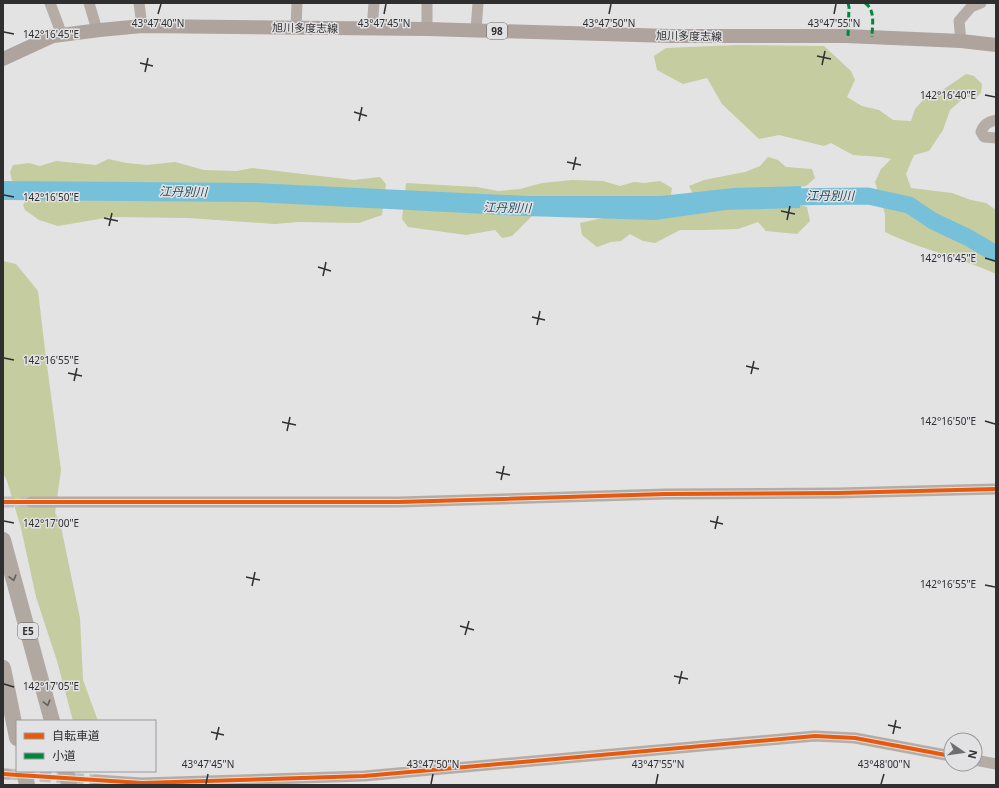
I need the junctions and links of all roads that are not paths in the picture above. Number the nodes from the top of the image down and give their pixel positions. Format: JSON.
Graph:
{"nodes":[{"id":1,"x":50,"y":3,"type":"edge"},
{"id":2,"x":88,"y":3,"type":"edge"},
{"id":3,"x":139,"y":3,"type":"edge"},
{"id":4,"x":297,"y":3,"type":"edge"},
{"id":5,"x":374,"y":3,"type":"edge"},
{"id":6,"x":427,"y":3,"type":"edge"},
{"id":7,"x":478,"y":3,"type":"edge"},
{"id":8,"x":981,"y":3,"type":"edge"},
{"id":9,"x":142,"y":26,"type":"junction"},
{"id":10,"x":296,"y":28,"type":"junction"},
{"id":11,"x":372,"y":28,"type":"junction"},
{"id":12,"x":427,"y":29,"type":"junction"},
{"id":13,"x":97,"y":30,"type":"junction"},
{"id":14,"x":476,"y":30,"type":"junction"},
{"id":15,"x":62,"y":35,"type":"junction"},
{"id":16,"x":960,"y":41,"type":"junction"},
{"id":17,"x":996,"y":45,"type":"edge"},
{"id":18,"x":3,"y":59,"type":"edge"},
{"id":19,"x":996,"y":120,"type":"edge"},
{"id":20,"x":996,"y":138,"type":"edge"},
{"id":21,"x":996,"y":489,"type":"edge"},
{"id":22,"x":31,"y":502,"type":"tunnel mouth"},
{"id":23,"x":3,"y":540,"type":"edge"},
{"id":24,"x":3,"y":668,"type":"edge"},
{"id":25,"x":52,"y":720,"type":"edge"},
{"id":26,"x":16,"y":733,"type":"edge"},
{"id":27,"x":943,"y":754,"type":"edge"},
{"id":28,"x":983,"y":762,"type":"edge"},
{"id":29,"x":996,"y":764,"type":"edge"},
{"id":30,"x":24,"y":772,"type":"edge"},
{"id":31,"x":66,"y":772,"type":"edge"},
{"id":32,"x":96,"y":780,"type":"tunnel mouth"},
{"id":33,"x":27,"y":785,"type":"edge"},
{"id":34,"x":69,"y":785,"type":"edge"}],
"edges":[{"from":1,"to":15,"type":"street"},
{"from":2,"to":13,"type":"street"},
{"from":3,"to":9,"type":"street"},
{"from":4,"to":10,"type":"street"},
{"from":5,"to":11,"type":"street"},
{"from":6,"to":12,"type":"street"},
{"from":7,"to":14,"type":"street"},
{"from":8,"to":16,"type":"street"},
{"from":9,"to":10,"type":"main road","name":"旭川多度志線","number":"98"},
{"from":9,"to":13,"type":"main road","name":"旭川多度志線","number":"98"},
{"from":10,"to":11,"type":"main road","name":"旭川多度志線","number":"98"},
{"from":11,"to":12,"type":"main road","name":"旭川多度志線","number":"98"},
{"from":12,"to":14,"type":"main road","name":"旭川多度志線","number":"98"},
{"from":13,"to":15,"type":"main road","name":"旭川多度志線","number":"98"},
{"from":14,"to":16,"type":"main road","name":"旭川多度志線","number":"98"},
{"from":15,"to":18,"type":"main road","name":"旭川多度志線","number":"98"},
{"from":16,"to":17,"type":"main road","name":"旭川多度志線","number":"98"},
{"from":19,"to":20,"type":"street"},
{"from":21,"to":22,"type":"street"},
{"from":23,"to":25,"type":"highway","number":"E5","one_way":true},
{"from":24,"to":26,"type":"highway"},
{"from":27,"to":32,"type":"street"},
{"from":28,"to":29,"type":"street"},
{"from":30,"to":33,"type":"highway"},
{"from":31,"to":34,"type":"highway"}]}
